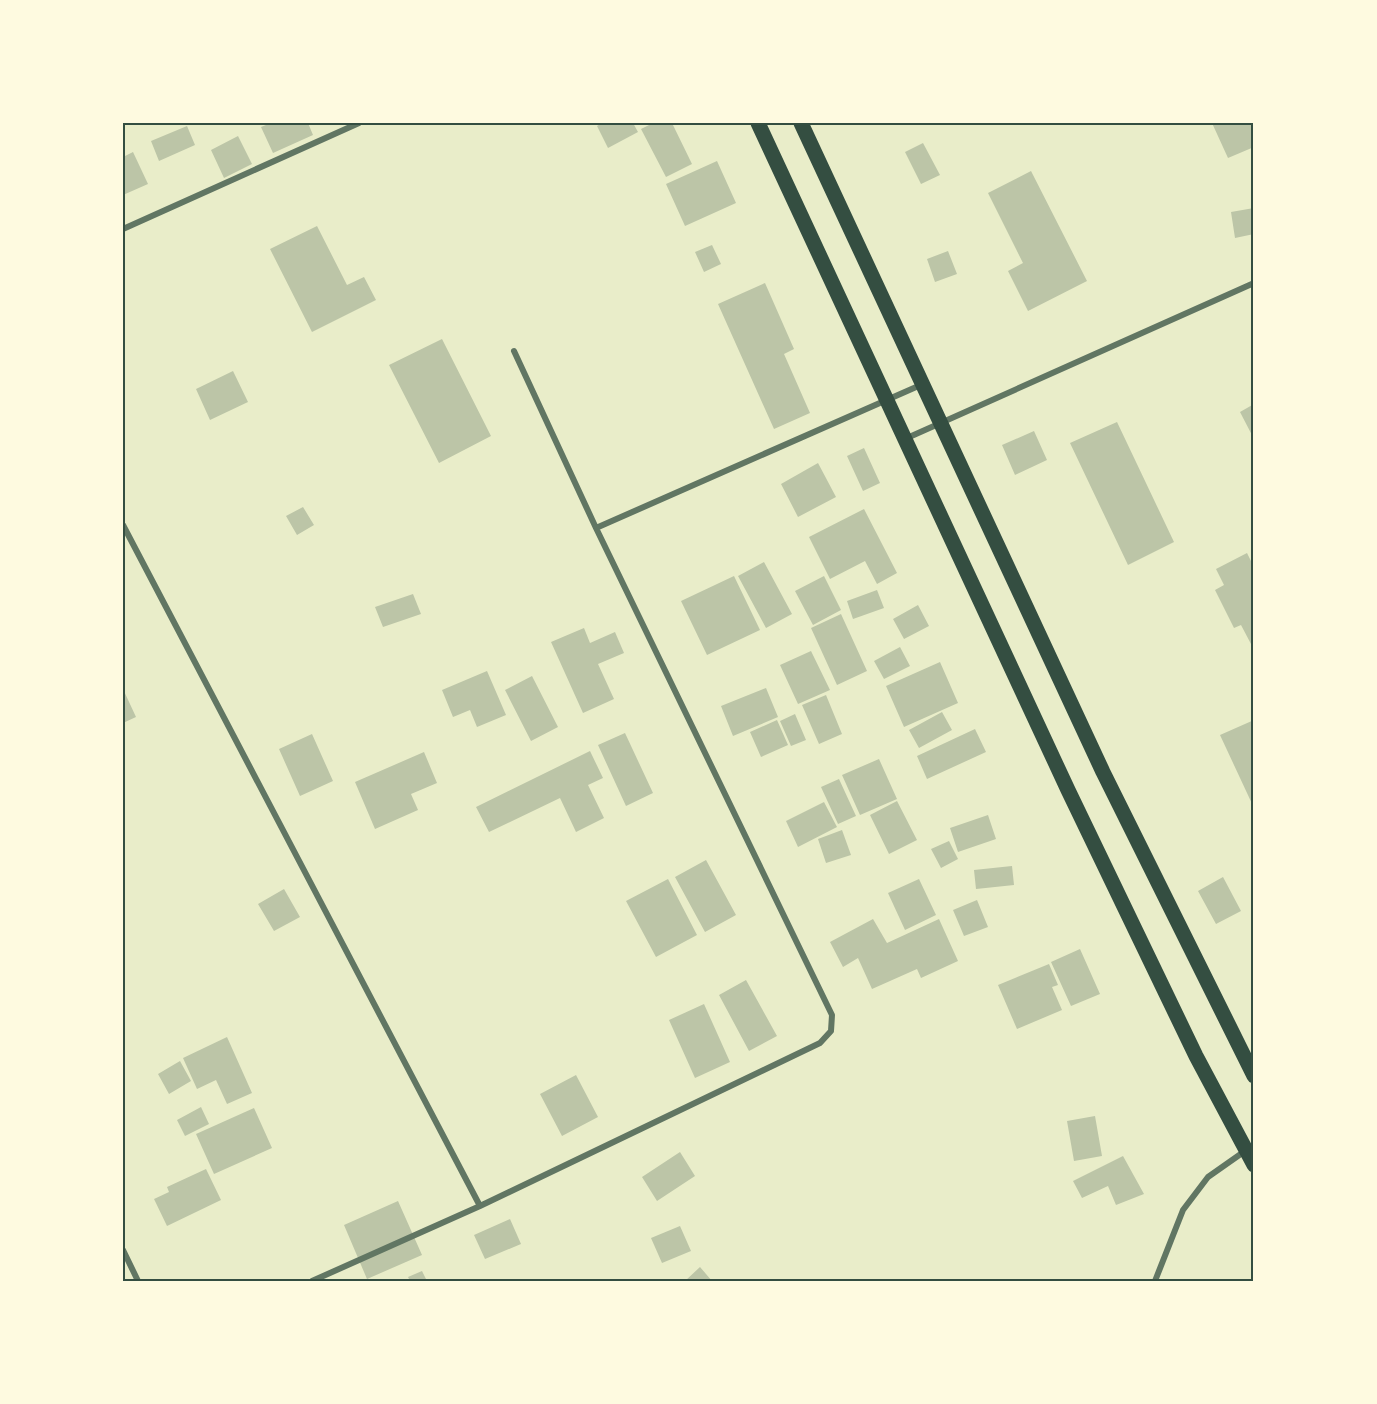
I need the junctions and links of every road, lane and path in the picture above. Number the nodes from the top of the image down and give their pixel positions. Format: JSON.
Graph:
{"nodes":[{"id":1,"x":359,"y":123,"type":"edge"},
{"id":2,"x":758,"y":123,"type":"edge"},
{"id":3,"x":801,"y":123,"type":"edge"},
{"id":4,"x":123,"y":230,"type":"edge"},
{"id":5,"x":1254,"y":283,"type":"edge"},
{"id":6,"x":514,"y":351,"type":"dead end"},
{"id":7,"x":924,"y":383,"type":"junction"},
{"id":8,"x":888,"y":399,"type":"junction"},
{"id":9,"x":942,"y":423,"type":"junction"},
{"id":10,"x":905,"y":439,"type":"junction"},
{"id":11,"x":123,"y":525,"type":"edge"},
{"id":12,"x":596,"y":528,"type":"junction"},
{"id":13,"x":1254,"y":1076,"type":"edge"},
{"id":14,"x":1246,"y":1150,"type":"junction"},
{"id":15,"x":1254,"y":1166,"type":"edge"},
{"id":16,"x":480,"y":1206,"type":"junction"},
{"id":17,"x":123,"y":1250,"type":"edge"},
{"id":18,"x":138,"y":1281,"type":"edge"},
{"id":19,"x":312,"y":1281,"type":"edge"},
{"id":20,"x":1155,"y":1281,"type":"edge"}],
"edges":[{"from":1,"to":4,"type":"street"},
{"from":2,"to":8,"type":"main road"},
{"from":3,"to":7,"type":"main road"},
{"from":5,"to":9,"type":"street"},
{"from":6,"to":12,"type":"street"},
{"from":7,"to":8,"type":"street"},
{"from":7,"to":9,"type":"main road"},
{"from":8,"to":10,"type":"main road"},
{"from":8,"to":12,"type":"street"},
{"from":9,"to":10,"type":"street"},
{"from":9,"to":13,"type":"main road"},
{"from":10,"to":14,"type":"main road"},
{"from":11,"to":16,"type":"street"},
{"from":12,"to":16,"type":"street"},
{"from":14,"to":15,"type":"main road"},
{"from":14,"to":20,"type":"street"},
{"from":16,"to":19,"type":"street"},
{"from":17,"to":18,"type":"street"}]}
